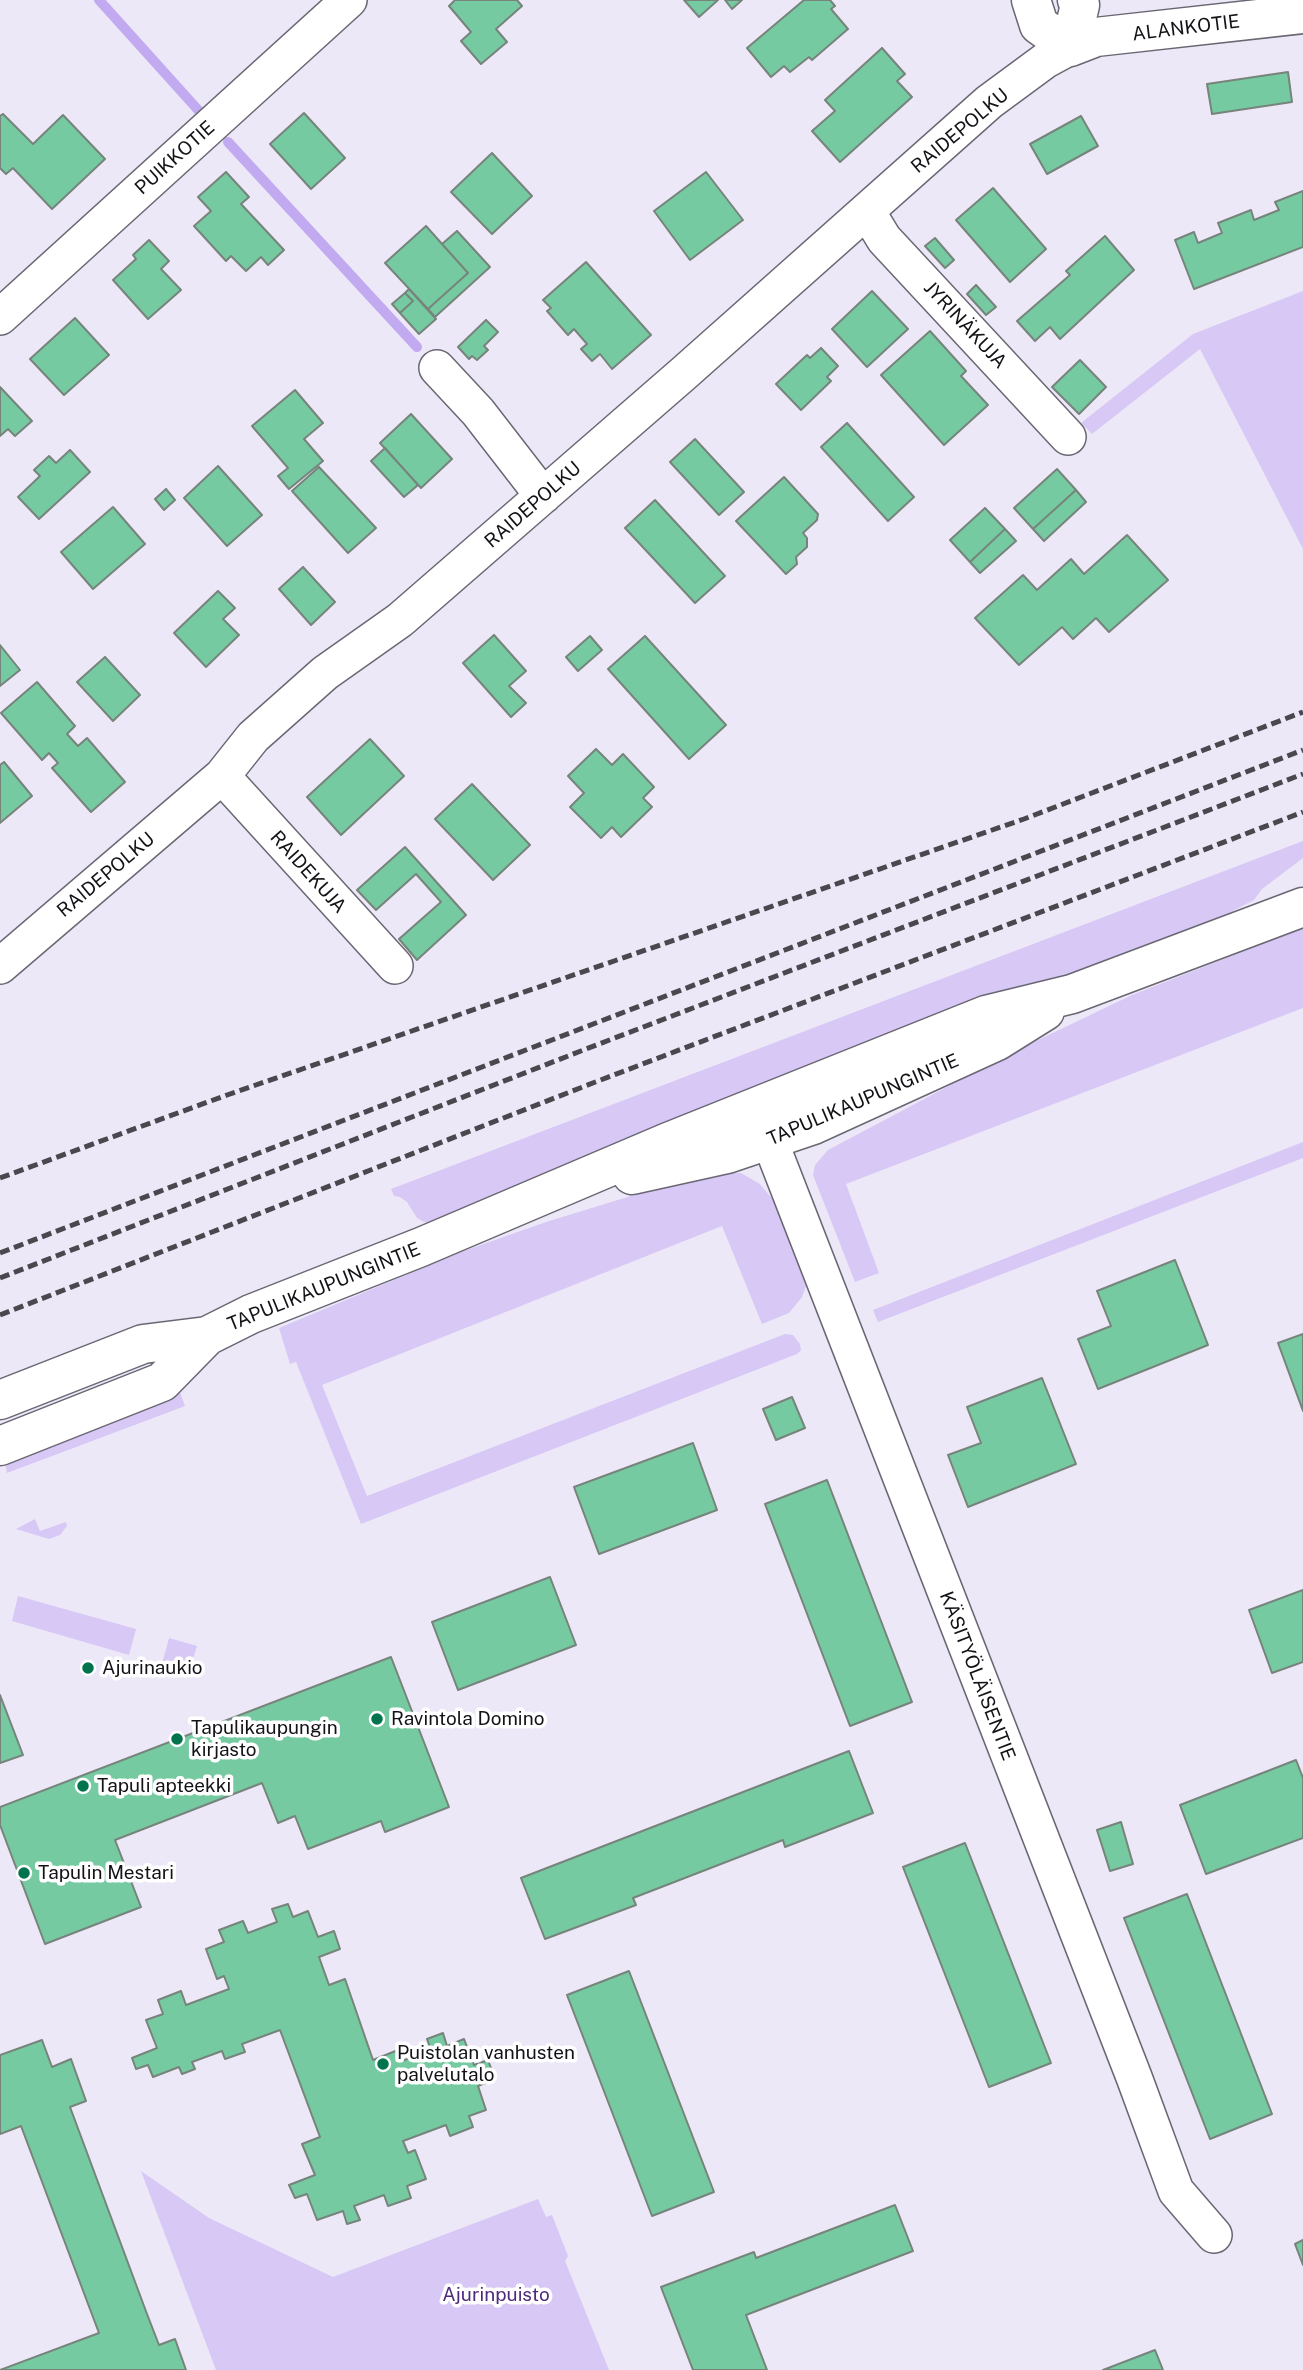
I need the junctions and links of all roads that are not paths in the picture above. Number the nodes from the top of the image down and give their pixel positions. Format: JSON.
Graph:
{"nodes":[{"id":1,"x":349,"y":0,"type":"edge"},
{"id":2,"x":1031,"y":0,"type":"edge"},
{"id":3,"x":1077,"y":0,"type":"edge"},
{"id":4,"x":1303,"y":14,"type":"edge"},
{"id":5,"x":1070,"y":47,"type":"junction"},
{"id":6,"x":867,"y":211,"type":"junction"},
{"id":7,"x":0,"y":317,"type":"edge"},
{"id":8,"x":438,"y":369,"type":"dead end"},
{"id":9,"x":1068,"y":437,"type":"dead end"},
{"id":10,"x":543,"y":496,"type":"junction"},
{"id":11,"x":222,"y":776,"type":"junction"},
{"id":12,"x":1303,"y":907,"type":"edge"},
{"id":13,"x":0,"y":966,"type":"edge"},
{"id":14,"x":395,"y":966,"type":"dead end"},
{"id":15,"x":763,"y":1124,"type":"junction"},
{"id":16,"x":207,"y":1336,"type":"junction"},
{"id":17,"x":0,"y":1400,"type":"edge"},
{"id":18,"x":0,"y":1446,"type":"edge"},
{"id":19,"x":1214,"y":2235,"type":"dead end"}],
"edges":[{"from":1,"to":7,"type":"street","name":"PUIKKOTIE"},
{"from":2,"to":5,"type":"main road"},
{"from":3,"to":5,"type":"main road"},
{"from":4,"to":5,"type":"main road","name":"ALANKOTIE"},
{"from":5,"to":6,"type":"street","name":"RAIDEPOLKU"},
{"from":6,"to":9,"type":"street","name":"JYRINÄKUJA"},
{"from":6,"to":10,"type":"street","name":"RAIDEPOLKU"},
{"from":8,"to":10,"type":"street"},
{"from":10,"to":11,"type":"street","name":"RAIDEPOLKU"},
{"from":11,"to":13,"type":"street","name":"RAIDEPOLKU"},
{"from":11,"to":14,"type":"street","name":"RAIDEKUJA"},
{"from":12,"to":15,"type":"main road","name":"TAPULIKAUPUNGINTIE"},
{"from":15,"to":16,"type":"main road","name":"TAPULIKAUPUNGINTIE"},
{"from":15,"to":19,"type":"street","name":"KÄSITYÖLÄISENTIE"},
{"from":16,"to":17,"type":"main road","name":"TAPULIKAUPUNGINTIE"},
{"from":16,"to":18,"type":"main road","name":"TAPULIKAUPUNGINTIE"}]}
